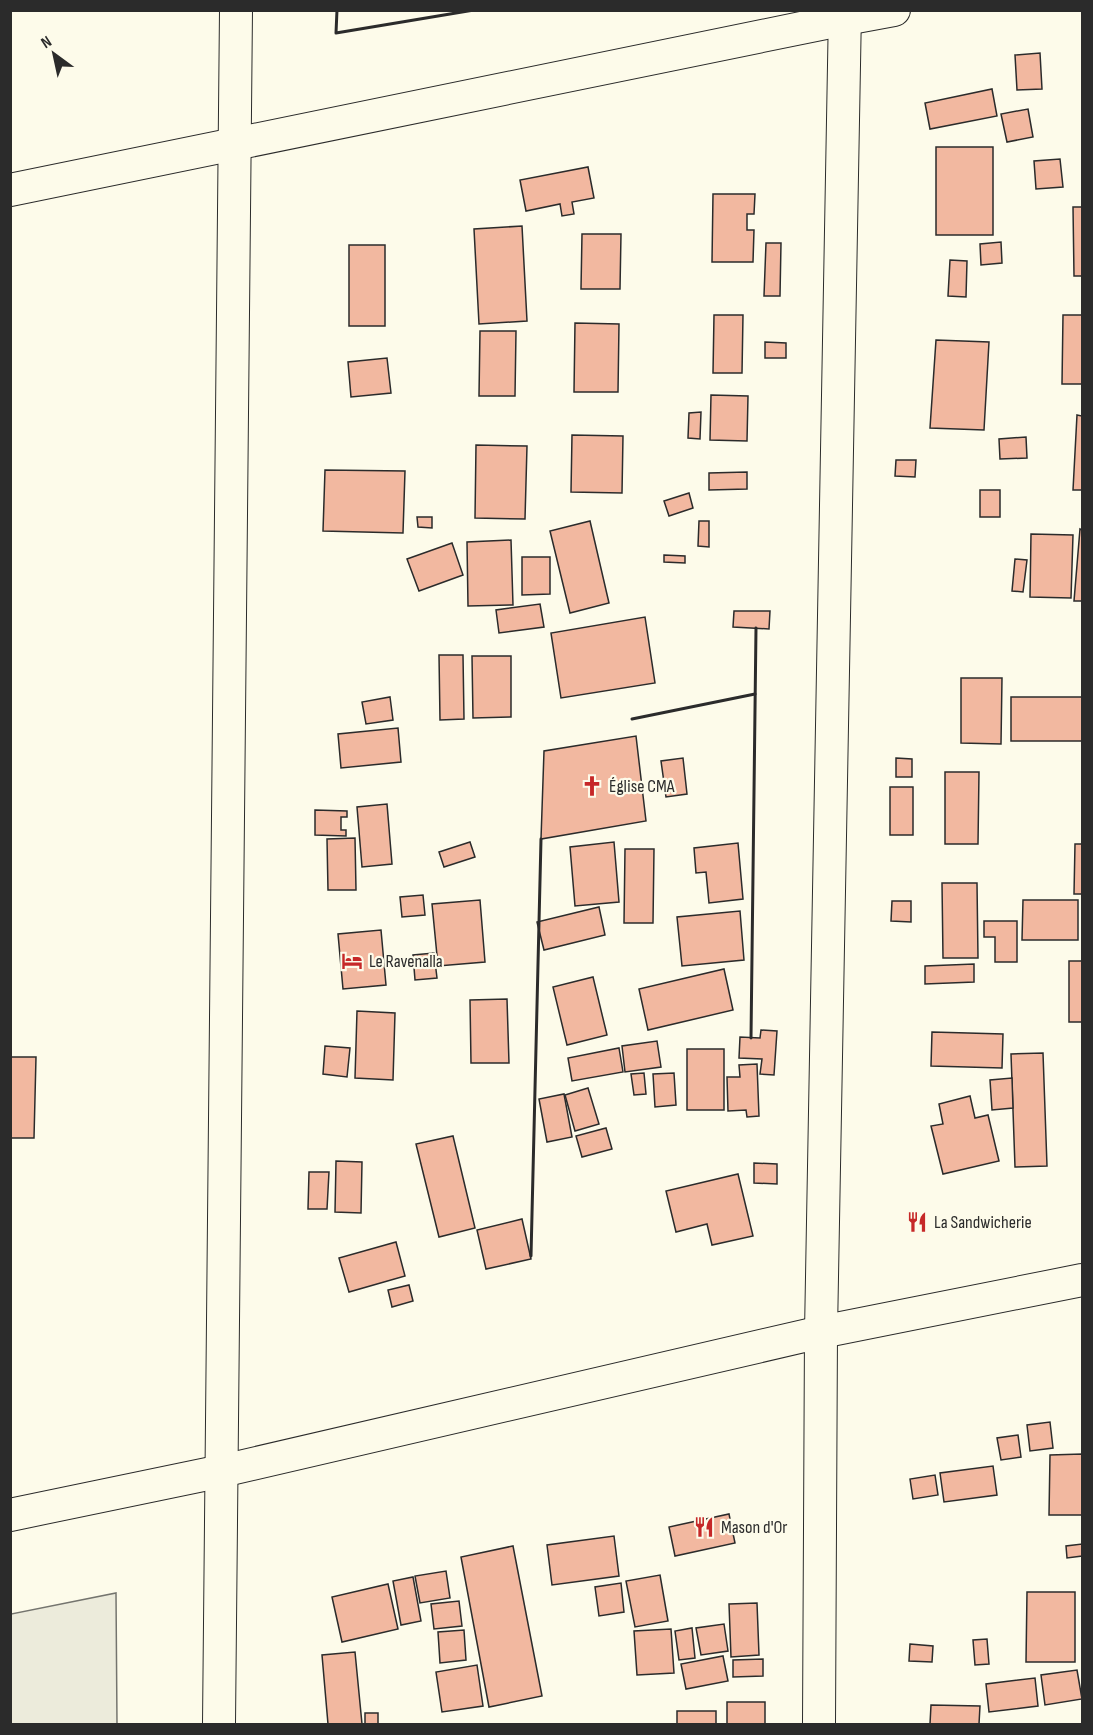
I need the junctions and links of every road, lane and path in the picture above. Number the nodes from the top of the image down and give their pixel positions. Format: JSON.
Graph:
{"nodes":[{"id":1,"x":236,"y":10,"type":"edge"},
{"id":2,"x":894,"y":10,"type":"edge"},
{"id":3,"x":845,"y":15,"type":"edge"},
{"id":4,"x":234,"y":144,"type":"junction"},
{"id":5,"x":10,"y":190,"type":"edge"},
{"id":6,"x":1083,"y":1280,"type":"edge"},
{"id":7,"x":821,"y":1332,"type":"junction"},
{"id":8,"x":222,"y":1471,"type":"junction"},
{"id":9,"x":10,"y":1515,"type":"edge"},
{"id":10,"x":219,"y":1725,"type":"edge"},
{"id":11,"x":819,"y":1725,"type":"edge"}],
"edges":[{"from":1,"to":4,"type":"street"},
{"from":2,"to":3,"type":"street"},
{"from":3,"to":4,"type":"street"},
{"from":3,"to":7,"type":"street"},
{"from":4,"to":5,"type":"street"},
{"from":4,"to":8,"type":"street"},
{"from":6,"to":7,"type":"street"},
{"from":7,"to":8,"type":"street"},
{"from":7,"to":11,"type":"street"},
{"from":8,"to":9,"type":"street"},
{"from":8,"to":10,"type":"street"}]}
